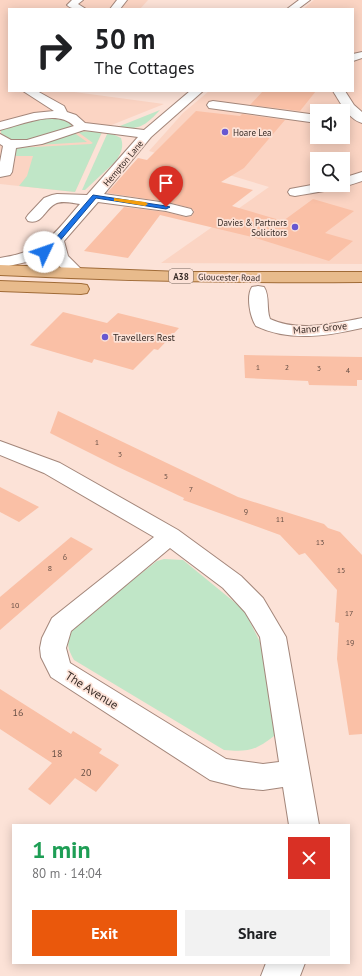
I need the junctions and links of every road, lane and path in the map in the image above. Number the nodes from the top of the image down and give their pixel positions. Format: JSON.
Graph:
{"nodes":[{"id":1,"x":78,"y":0,"type":"edge"},
{"id":2,"x":122,"y":0,"type":"edge"},
{"id":3,"x":305,"y":0,"type":"edge"},
{"id":4,"x":79,"y":8,"type":"edge"},
{"id":5,"x":116,"y":8,"type":"edge"},
{"id":6,"x":293,"y":8,"type":"edge"},
{"id":7,"x":31,"y":92,"type":"edge"},
{"id":8,"x":196,"y":92,"type":"edge"},
{"id":9,"x":341,"y":95,"type":"edge"},
{"id":10,"x":356,"y":99,"type":"dead end"},
{"id":11,"x":212,"y":105,"type":"dead end"},
{"id":12,"x":61,"y":114,"type":"junction"},
{"id":13,"x":310,"y":118,"type":"edge"},
{"id":14,"x":362,"y":120,"type":"edge"},
{"id":15,"x":350,"y":121,"type":"edge"},
{"id":16,"x":0,"y":126,"type":"edge"},
{"id":17,"x":81,"y":126,"type":"junction"},
{"id":18,"x":147,"y":134,"type":"junction"},
{"id":19,"x":5,"y":141,"type":"edge"},
{"id":20,"x":350,"y":169,"type":"edge"},
{"id":21,"x":362,"y":172,"type":"edge"},
{"id":22,"x":0,"y":173,"type":"edge"},
{"id":23,"x":362,"y":176,"type":"edge"},
{"id":24,"x":350,"y":180,"type":"edge"},
{"id":25,"x":310,"y":189,"type":"edge"},
{"id":26,"x":295,"y":192,"type":"dead end"},
{"id":27,"x":93,"y":198,"type":"junction"},
{"id":28,"x":186,"y":212,"type":"dead end"},
{"id":29,"x":33,"y":218,"type":"dead end"},
{"id":30,"x":56,"y":241,"type":"junction"},
{"id":31,"x":0,"y":263,"type":"edge"},
{"id":32,"x":0,"y":270,"type":"edge"},
{"id":33,"x":78,"y":274,"type":"junction"},
{"id":34,"x":362,"y":277,"type":"edge"},
{"id":35,"x":0,"y":286,"type":"edge"},
{"id":36,"x":362,"y":291,"type":"edge"},
{"id":37,"x":258,"y":292,"type":"junction"},
{"id":38,"x":362,"y":323,"type":"edge"},
{"id":39,"x":0,"y":447,"type":"edge"},
{"id":40,"x":170,"y":536,"type":"junction"},
{"id":41,"x":295,"y":773,"type":"junction"},
{"id":42,"x":304,"y":824,"type":"edge"},
{"id":43,"x":287,"y":964,"type":"edge"},
{"id":44,"x":278,"y":976,"type":"edge"}],
"edges":[{"from":1,"to":4,"type":"street"},
{"from":2,"to":5,"type":"street"},
{"from":3,"to":6,"type":"street"},
{"from":7,"to":12,"type":"street"},
{"from":8,"to":18,"type":"street","name":"Hempton Lane"},
{"from":9,"to":10,"type":"street"},
{"from":9,"to":14,"type":"street"},
{"from":11,"to":13,"type":"street"},
{"from":12,"to":16,"type":"street"},
{"from":12,"to":17,"type":"street"},
{"from":14,"to":15,"type":"street"},
{"from":17,"to":18,"type":"street"},
{"from":17,"to":19,"type":"street"},
{"from":18,"to":27,"type":"street","name":"Hempton Lane"},
{"from":19,"to":22,"type":"street"},
{"from":20,"to":21,"type":"street"},
{"from":23,"to":24,"type":"street"},
{"from":25,"to":26,"type":"street"},
{"from":27,"to":28,"type":"street"},
{"from":27,"to":29,"type":"street"},
{"from":27,"to":30,"type":"street","name":"Hempton Lane"},
{"from":30,"to":31,"type":"street","name":"Hempton Lane"},
{"from":30,"to":33,"type":"street"},
{"from":32,"to":33,"type":"main road","name":"Gloucester Road","number":"A38"},
{"from":33,"to":34,"type":"main road","name":"Gloucester Road","number":"A38"},
{"from":35,"to":37,"type":"main road","name":"Gloucester Road","number":"A38"},
{"from":36,"to":37,"type":"main road","name":"Gloucester Road","number":"A38"},
{"from":37,"to":38,"type":"street","name":"Manor Grove"},
{"from":39,"to":40,"type":"street"},
{"from":40,"to":41,"type":"street"},
{"from":40,"to":41,"type":"street","name":"The Avenue"},
{"from":41,"to":42,"type":"street"},
{"from":43,"to":44,"type":"street"}]}
